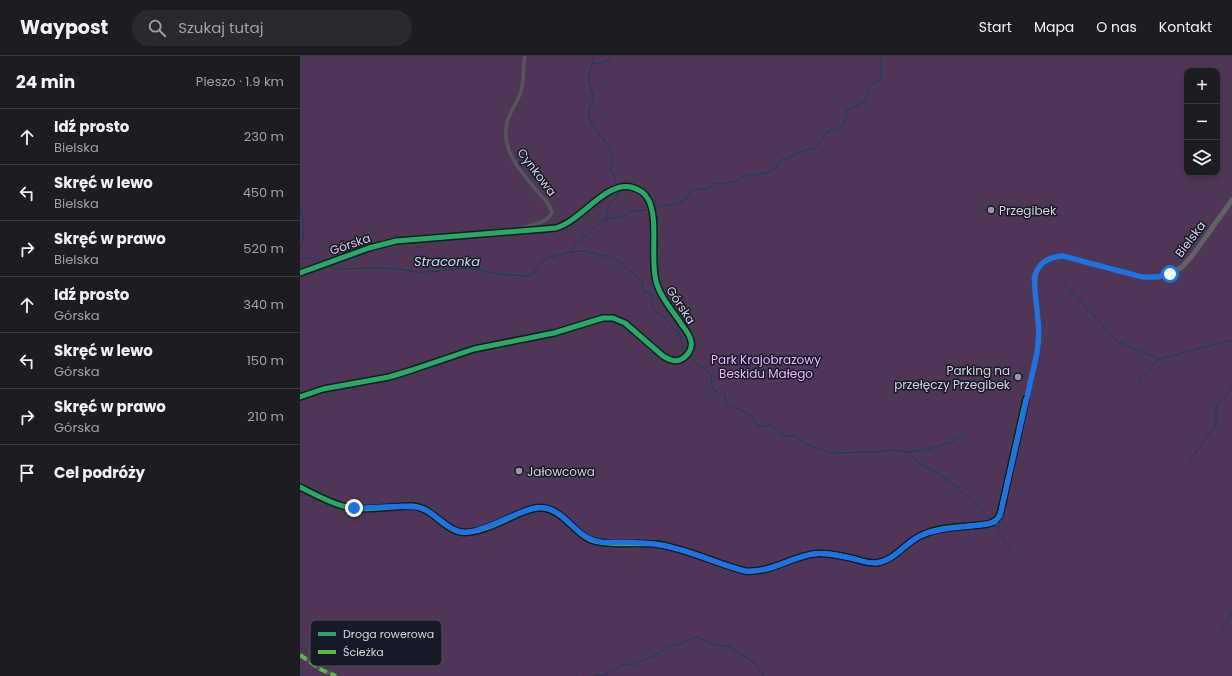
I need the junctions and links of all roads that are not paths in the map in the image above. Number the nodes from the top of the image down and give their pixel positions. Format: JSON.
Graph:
{"nodes":[{"id":1,"x":524,"y":56,"type":"edge"},
{"id":2,"x":1232,"y":200,"type":"edge"},
{"id":3,"x":517,"y":232,"type":"junction"},
{"id":4,"x":300,"y":273,"type":"edge"},
{"id":5,"x":300,"y":397,"type":"edge"},
{"id":6,"x":300,"y":487,"type":"edge"},
{"id":7,"x":300,"y":655,"type":"edge"},
{"id":8,"x":310,"y":662,"type":"edge"},
{"id":9,"x":316,"y":666,"type":"edge"},
{"id":10,"x":336,"y":676,"type":"edge"}],
"edges":[{"from":1,"to":3,"type":"street","name":"Cynkowa"},
{"from":2,"to":6,"type":"street","name":"Bielska"},
{"from":3,"to":4,"type":"street","name":"Górska"},
{"from":3,"to":5,"type":"street","name":"Górska"},
{"from":7,"to":8,"type":"street"},
{"from":9,"to":10,"type":"street"}]}
